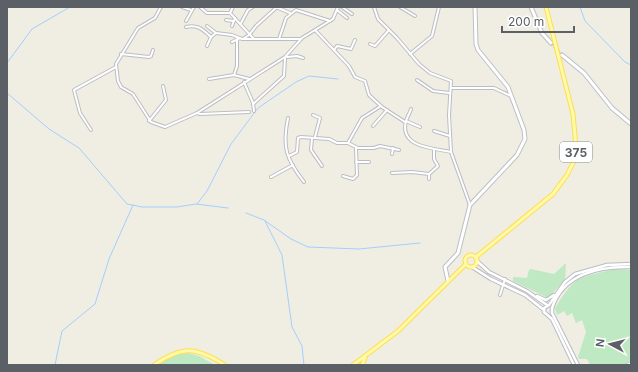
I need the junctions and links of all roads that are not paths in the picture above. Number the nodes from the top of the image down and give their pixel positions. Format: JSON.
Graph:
{"nodes":[{"id":1,"x":161,"y":7,"type":"edge"},
{"id":2,"x":182,"y":7,"type":"edge"},
{"id":3,"x":194,"y":7,"type":"edge"},
{"id":4,"x":200,"y":7,"type":"edge"},
{"id":5,"x":233,"y":7,"type":"edge"},
{"id":6,"x":253,"y":7,"type":"edge"},
{"id":7,"x":276,"y":7,"type":"edge"},
{"id":8,"x":342,"y":7,"type":"edge"},
{"id":9,"x":374,"y":7,"type":"edge"},
{"id":10,"x":400,"y":7,"type":"edge"},
{"id":11,"x":439,"y":7,"type":"edge"},
{"id":12,"x":475,"y":7,"type":"edge"},
{"id":13,"x":531,"y":7,"type":"edge"},
{"id":14,"x":546,"y":7,"type":"edge"},
{"id":15,"x":296,"y":8,"type":"edge"},
{"id":16,"x":338,"y":8,"type":"edge"},
{"id":17,"x":191,"y":10,"type":"junction"},
{"id":18,"x":230,"y":12,"type":"junction"},
{"id":19,"x":290,"y":13,"type":"junction"},
{"id":20,"x":352,"y":14,"type":"dead end"},
{"id":21,"x":415,"y":16,"type":"dead end"},
{"id":22,"x":234,"y":18,"type":"junction"},
{"id":23,"x":347,"y":18,"type":"dead end"},
{"id":24,"x":186,"y":20,"type":"dead end"},
{"id":25,"x":226,"y":20,"type":"dead end"},
{"id":26,"x":233,"y":21,"type":"junction"},
{"id":27,"x":330,"y":21,"type":"junction"},
{"id":28,"x":241,"y":23,"type":"junction"},
{"id":29,"x":207,"y":26,"type":"dead end"},
{"id":30,"x":232,"y":26,"type":"dead end"},
{"id":31,"x":186,"y":27,"type":"dead end"},
{"id":32,"x":315,"y":30,"type":"junction"},
{"id":33,"x":389,"y":30,"type":"junction"},
{"id":34,"x":216,"y":33,"type":"junction"},
{"id":35,"x":249,"y":35,"type":"junction"},
{"id":36,"x":211,"y":37,"type":"junction"},
{"id":37,"x":242,"y":38,"type":"junction"},
{"id":38,"x":237,"y":39,"type":"junction"},
{"id":39,"x":254,"y":39,"type":"junction"},
{"id":40,"x":279,"y":39,"type":"junction"},
{"id":41,"x":301,"y":39,"type":"junction"},
{"id":42,"x":355,"y":40,"type":"dead end"},
{"id":43,"x":232,"y":42,"type":"dead end"},
{"id":44,"x":551,"y":43,"type":"tunnel mouth"},
{"id":45,"x":370,"y":44,"type":"dead end"},
{"id":46,"x":207,"y":46,"type":"dead end"},
{"id":47,"x":153,"y":50,"type":"dead end"},
{"id":48,"x":334,"y":50,"type":"junction"},
{"id":49,"x":121,"y":54,"type":"junction"},
{"id":50,"x":410,"y":54,"type":"junction"},
{"id":51,"x":562,"y":55,"type":"tunnel mouth"},
{"id":52,"x":285,"y":57,"type":"junction"},
{"id":53,"x":303,"y":58,"type":"dead end"},
{"id":54,"x":116,"y":67,"type":"junction"},
{"id":55,"x":234,"y":75,"type":"junction"},
{"id":56,"x":208,"y":79,"type":"dead end"},
{"id":57,"x":250,"y":79,"type":"junction"},
{"id":58,"x":417,"y":80,"type":"dead end"},
{"id":59,"x":244,"y":82,"type":"junction"},
{"id":60,"x":163,"y":86,"type":"dead end"},
{"id":61,"x":451,"y":88,"type":"junction"},
{"id":62,"x":449,"y":93,"type":"junction"},
{"id":63,"x":513,"y":97,"type":"junction"},
{"id":64,"x":253,"y":104,"type":"junction"},
{"id":65,"x":381,"y":106,"type":"junction"},
{"id":66,"x":411,"y":109,"type":"dead end"},
{"id":67,"x":387,"y":110,"type":"junction"},
{"id":68,"x":254,"y":111,"type":"dead end"},
{"id":69,"x":196,"y":112,"type":"junction"},
{"id":70,"x":249,"y":112,"type":"dead end"},
{"id":71,"x":313,"y":115,"type":"dead end"},
{"id":72,"x":288,"y":118,"type":"dead end"},
{"id":73,"x":149,"y":121,"type":"junction"},
{"id":74,"x":405,"y":121,"type":"junction"},
{"id":75,"x":631,"y":124,"type":"edge"},
{"id":76,"x":373,"y":126,"type":"dead end"},
{"id":77,"x":420,"y":127,"type":"dead end"},
{"id":78,"x":91,"y":130,"type":"dead end"},
{"id":79,"x":434,"y":131,"type":"dead end"},
{"id":80,"x":450,"y":136,"type":"junction"},
{"id":81,"x":315,"y":137,"type":"junction"},
{"id":82,"x":312,"y":138,"type":"junction"},
{"id":83,"x":348,"y":143,"type":"junction"},
{"id":84,"x":356,"y":148,"type":"junction"},
{"id":85,"x":393,"y":148,"type":"junction"},
{"id":86,"x":434,"y":149,"type":"junction"},
{"id":87,"x":399,"y":150,"type":"dead end"},
{"id":88,"x":451,"y":152,"type":"junction"},
{"id":89,"x":392,"y":154,"type":"dead end"},
{"id":90,"x":289,"y":156,"type":"junction"},
{"id":91,"x":356,"y":162,"type":"junction"},
{"id":92,"x":369,"y":162,"type":"dead end"},
{"id":93,"x":293,"y":165,"type":"junction"},
{"id":94,"x":322,"y":166,"type":"dead end"},
{"id":95,"x":392,"y":173,"type":"dead end"},
{"id":96,"x":429,"y":174,"type":"junction"},
{"id":97,"x":343,"y":176,"type":"dead end"},
{"id":98,"x":271,"y":177,"type":"dead end"},
{"id":99,"x":429,"y":179,"type":"dead end"},
{"id":100,"x":304,"y":182,"type":"dead end"},
{"id":101,"x":470,"y":205,"type":"junction"},
{"id":102,"x":476,"y":259,"type":"junction"},
{"id":103,"x":466,"y":264,"type":"junction"},
{"id":104,"x":631,"y":266,"type":"edge"},
{"id":105,"x":472,"y":267,"type":"junction"},
{"id":106,"x":505,"y":279,"type":"junction"},
{"id":107,"x":448,"y":281,"type":"junction"},
{"id":108,"x":502,"y":285,"type":"junction"},
{"id":109,"x":560,"y":289,"type":"junction"},
{"id":110,"x":532,"y":294,"type":"junction"},
{"id":111,"x":500,"y":295,"type":"dead end"},
{"id":112,"x":548,"y":305,"type":"junction"},
{"id":113,"x":552,"y":309,"type":"junction"},
{"id":114,"x":544,"y":310,"type":"junction"},
{"id":115,"x":546,"y":313,"type":"junction"},
{"id":116,"x":368,"y":354,"type":"junction"},
{"id":117,"x":631,"y":363,"type":"edge"},
{"id":118,"x":356,"y":364,"type":"edge"},
{"id":119,"x":154,"y":365,"type":"edge"},
{"id":120,"x":225,"y":365,"type":"edge"},
{"id":121,"x":362,"y":365,"type":"edge"},
{"id":122,"x":574,"y":365,"type":"edge"},
{"id":123,"x":578,"y":365,"type":"edge"},
{"id":124,"x":627,"y":365,"type":"edge"}],
"edges":[{"from":1,"to":49,"type":"street"},
{"from":2,"to":17,"type":"street"},
{"from":3,"to":17,"type":"street"},
{"from":4,"to":18,"type":"street"},
{"from":5,"to":18,"type":"street"},
{"from":6,"to":28,"type":"street"},
{"from":7,"to":19,"type":"street"},
{"from":7,"to":35,"type":"street"},
{"from":8,"to":20,"type":"street"},
{"from":9,"to":33,"type":"street"},
{"from":10,"to":21,"type":"street"},
{"from":11,"to":50,"type":"street"},
{"from":12,"to":63,"type":"main road"},
{"from":13,"to":44,"type":"main road"},
{"from":14,"to":102,"type":"main road","number":"375"},
{"from":15,"to":19,"type":"street"},
{"from":15,"to":27,"type":"street"},
{"from":16,"to":23,"type":"street"},
{"from":16,"to":27,"type":"street"},
{"from":17,"to":24,"type":"street"},
{"from":18,"to":22,"type":"street"},
{"from":19,"to":40,"type":"street"},
{"from":22,"to":26,"type":"street"},
{"from":22,"to":28,"type":"street"},
{"from":25,"to":26,"type":"street"},
{"from":26,"to":30,"type":"street"},
{"from":27,"to":32,"type":"street"},
{"from":28,"to":35,"type":"street"},
{"from":29,"to":34,"type":"street"},
{"from":31,"to":36,"type":"street"},
{"from":32,"to":41,"type":"street"},
{"from":32,"to":48,"type":"street"},
{"from":33,"to":45,"type":"street"},
{"from":33,"to":50,"type":"street"},
{"from":34,"to":36,"type":"street"},
{"from":34,"to":37,"type":"street"},
{"from":35,"to":37,"type":"street"},
{"from":35,"to":39,"type":"street"},
{"from":36,"to":46,"type":"street"},
{"from":37,"to":38,"type":"street"},
{"from":37,"to":39,"type":"street"},
{"from":38,"to":43,"type":"street"},
{"from":38,"to":55,"type":"street"},
{"from":39,"to":40,"type":"street"},
{"from":40,"to":41,"type":"street"},
{"from":41,"to":52,"type":"street"},
{"from":42,"to":48,"type":"street"},
{"from":47,"to":49,"type":"street"},
{"from":48,"to":65,"type":"street"},
{"from":49,"to":54,"type":"street"},
{"from":50,"to":61,"type":"street"},
{"from":51,"to":75,"type":"main road"},
{"from":52,"to":53,"type":"street"},
{"from":52,"to":57,"type":"street"},
{"from":52,"to":64,"type":"street"},
{"from":54,"to":73,"type":"street"},
{"from":54,"to":78,"type":"street"},
{"from":55,"to":56,"type":"street"},
{"from":55,"to":57,"type":"street"},
{"from":57,"to":59,"type":"street"},
{"from":58,"to":62,"type":"street"},
{"from":59,"to":64,"type":"street"},
{"from":59,"to":69,"type":"street"},
{"from":60,"to":73,"type":"street"},
{"from":61,"to":62,"type":"street"},
{"from":61,"to":63,"type":"street"},
{"from":62,"to":80,"type":"street"},
{"from":63,"to":101,"type":"main road"},
{"from":64,"to":68,"type":"street"},
{"from":65,"to":67,"type":"street"},
{"from":65,"to":83,"type":"street"},
{"from":66,"to":74,"type":"street"},
{"from":67,"to":74,"type":"street"},
{"from":67,"to":76,"type":"street"},
{"from":69,"to":70,"type":"street"},
{"from":69,"to":73,"type":"street"},
{"from":71,"to":81,"type":"street"},
{"from":72,"to":90,"type":"street"},
{"from":74,"to":77,"type":"street"},
{"from":74,"to":86,"type":"street"},
{"from":79,"to":80,"type":"street"},
{"from":80,"to":88,"type":"street"},
{"from":81,"to":82,"type":"street"},
{"from":81,"to":83,"type":"street"},
{"from":82,"to":90,"type":"street"},
{"from":82,"to":94,"type":"street"},
{"from":83,"to":84,"type":"street"},
{"from":84,"to":85,"type":"street"},
{"from":84,"to":91,"type":"street"},
{"from":85,"to":87,"type":"street"},
{"from":85,"to":89,"type":"street"},
{"from":86,"to":88,"type":"street"},
{"from":86,"to":96,"type":"street"},
{"from":88,"to":101,"type":"street"},
{"from":90,"to":93,"type":"street"},
{"from":91,"to":92,"type":"street"},
{"from":91,"to":97,"type":"street"},
{"from":93,"to":98,"type":"street"},
{"from":93,"to":100,"type":"street"},
{"from":95,"to":96,"type":"street"},
{"from":96,"to":99,"type":"street"},
{"from":101,"to":107,"type":"main road"},
{"from":102,"to":103,"type":"main road"},
{"from":102,"to":105,"type":"main road"},
{"from":102,"to":106,"type":"street"},
{"from":103,"to":105,"type":"main road"},
{"from":103,"to":107,"type":"main road"},
{"from":104,"to":109,"type":"street"},
{"from":104,"to":113,"type":"street"},
{"from":105,"to":108,"type":"street"},
{"from":106,"to":108,"type":"street"},
{"from":106,"to":110,"type":"street"},
{"from":107,"to":116,"type":"main road"},
{"from":108,"to":111,"type":"street"},
{"from":108,"to":114,"type":"street"},
{"from":109,"to":110,"type":"street"},
{"from":109,"to":112,"type":"street"},
{"from":110,"to":112,"type":"street"},
{"from":112,"to":113,"type":"street"},
{"from":112,"to":114,"type":"street"},
{"from":113,"to":115,"type":"street"},
{"from":113,"to":123,"type":"street"},
{"from":114,"to":115,"type":"street"},
{"from":115,"to":122,"type":"street"},
{"from":116,"to":118,"type":"main road"},
{"from":116,"to":121,"type":"main road"},
{"from":117,"to":124,"type":"street"},
{"from":119,"to":120,"type":"main road"}]}
